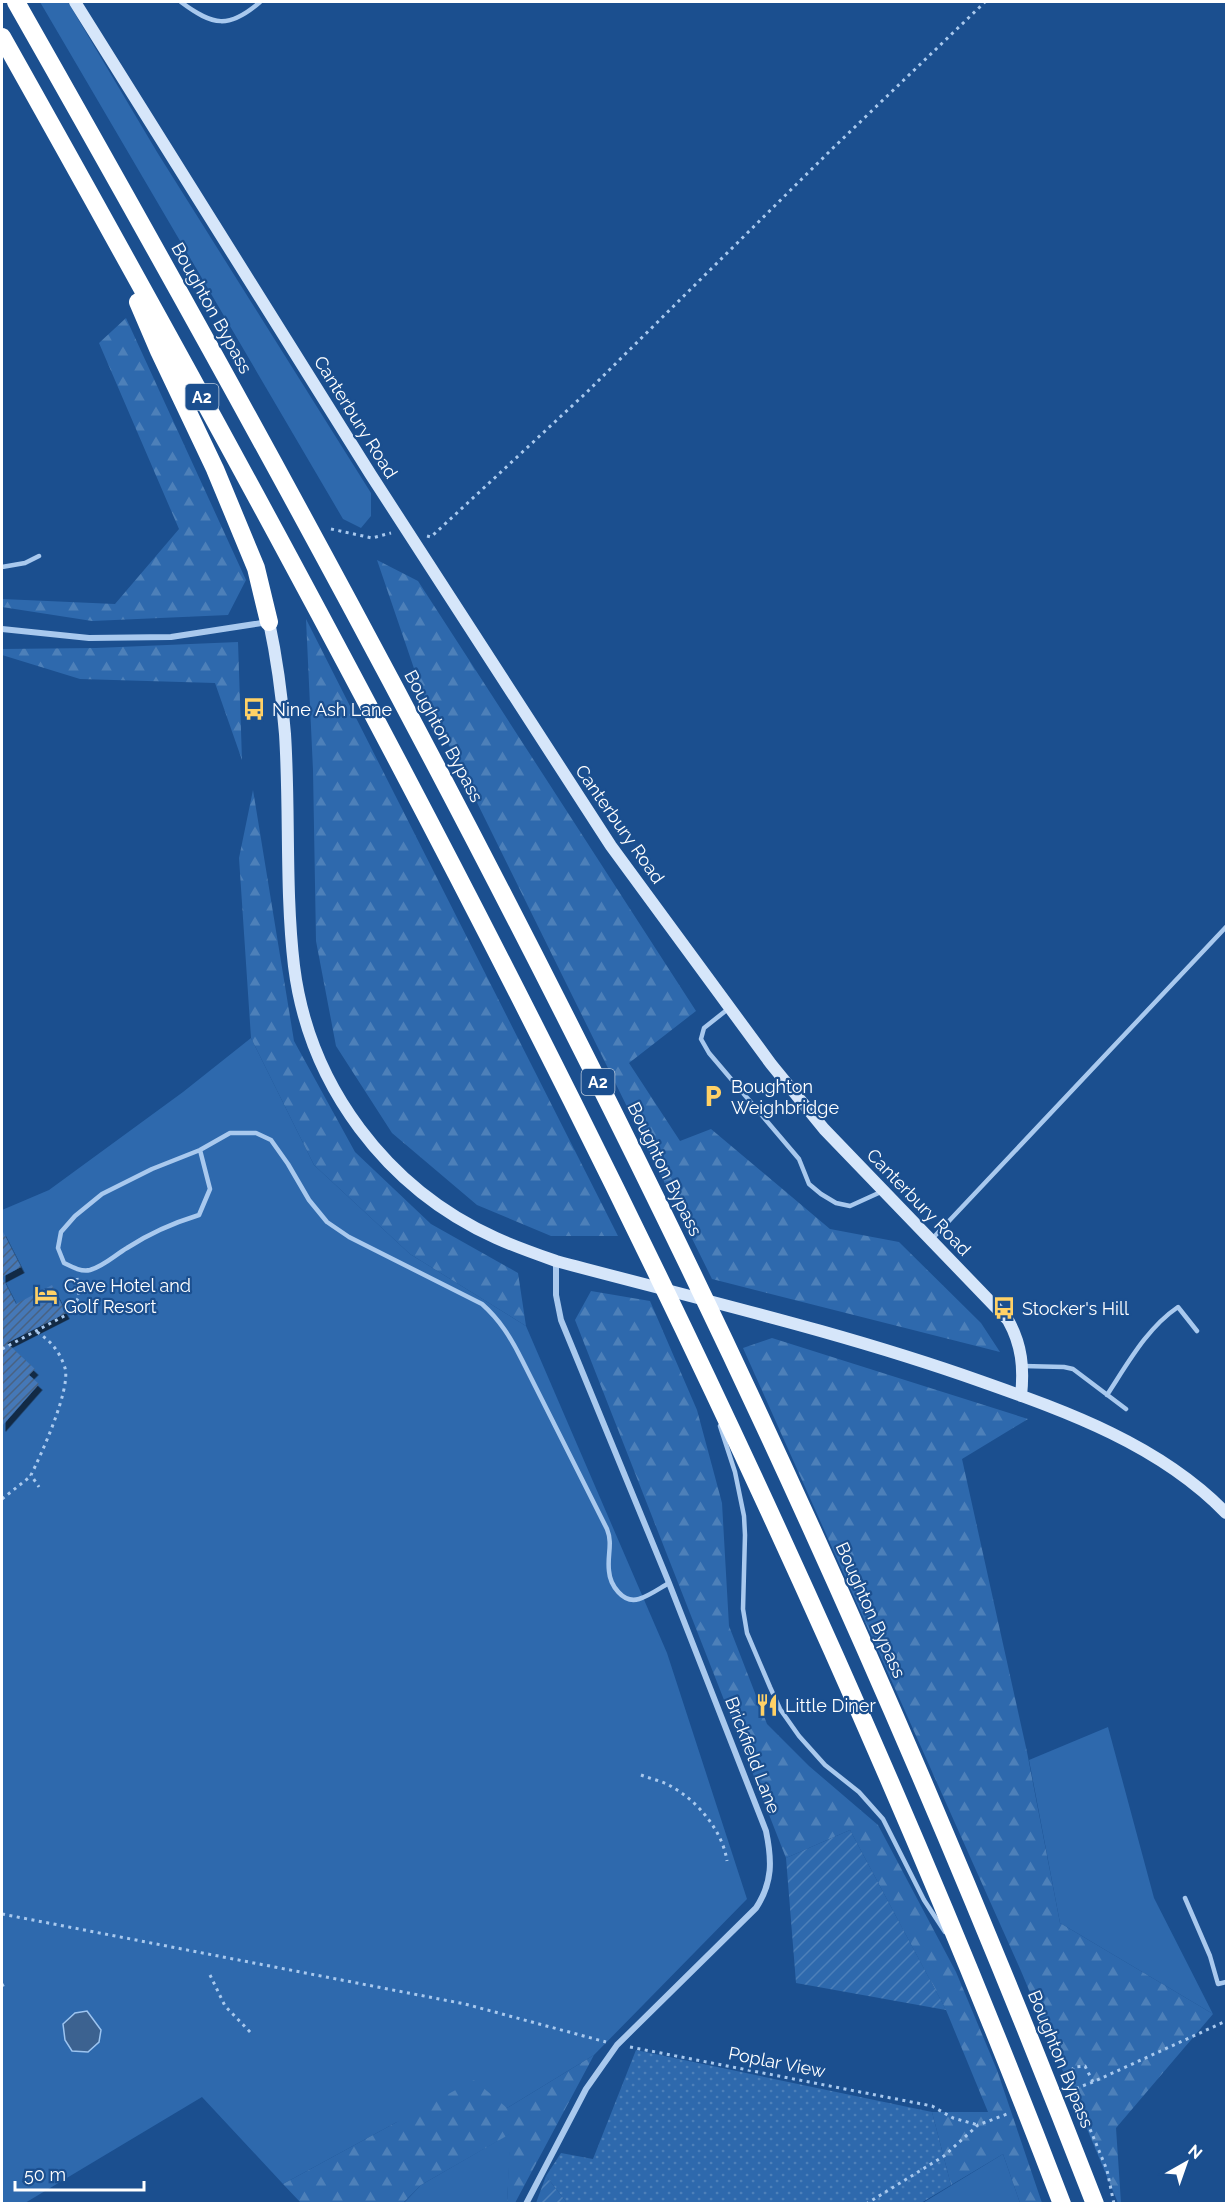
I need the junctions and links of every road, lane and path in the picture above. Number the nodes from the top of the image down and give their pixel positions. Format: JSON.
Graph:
{"nodes":[{"id":1,"x":16,"y":2,"type":"edge"},
{"id":2,"x":75,"y":2,"type":"edge"},
{"id":3,"x":181,"y":2,"type":"edge"},
{"id":4,"x":260,"y":2,"type":"edge"},
{"id":5,"x":985,"y":2,"type":"edge"},
{"id":6,"x":2,"y":37,"type":"edge"},
{"id":7,"x":102,"y":216,"type":"junction"},
{"id":8,"x":331,"y":529,"type":"dead end"},
{"id":9,"x":405,"y":530,"type":"junction"},
{"id":10,"x":39,"y":556,"type":"dead end"},
{"id":11,"x":2,"y":567,"type":"edge"},
{"id":12,"x":269,"y":622,"type":"junction"},
{"id":13,"x":2,"y":629,"type":"edge"},
{"id":14,"x":1227,"y":927,"type":"edge"},
{"id":15,"x":730,"y":1007,"type":"junction"},
{"id":16,"x":200,"y":1150,"type":"junction"},
{"id":17,"x":884,"y":1191,"type":"junction"},
{"id":18,"x":930,"y":1240,"type":"junction"},
{"id":19,"x":556,"y":1261,"type":"junction"},
{"id":20,"x":76,"y":1269,"type":"junction"},
{"id":21,"x":1197,"y":1331,"type":"dead end"},
{"id":22,"x":37,"y":1332,"type":"junction"},
{"id":23,"x":2,"y":1350,"type":"edge"},
{"id":24,"x":695,"y":1351,"type":"junction"},
{"id":25,"x":1023,"y":1366,"type":"junction"},
{"id":26,"x":1107,"y":1395,"type":"junction"},
{"id":27,"x":1021,"y":1396,"type":"junction"},
{"id":28,"x":713,"y":1406,"type":"dead end"},
{"id":29,"x":1126,"y":1409,"type":"dead end"},
{"id":30,"x":717,"y":1417,"type":"dead end"},
{"id":31,"x":31,"y":1475,"type":"junction"},
{"id":32,"x":39,"y":1486,"type":"dead end"},
{"id":33,"x":2,"y":1499,"type":"edge"},
{"id":34,"x":1227,"y":1513,"type":"edge"},
{"id":35,"x":669,"y":1583,"type":"junction"},
{"id":36,"x":641,"y":1775,"type":"dead end"},
{"id":37,"x":727,"y":1861,"type":"dead end"},
{"id":38,"x":1185,"y":1898,"type":"dead end"},
{"id":39,"x":2,"y":1914,"type":"edge"},
{"id":40,"x":969,"y":1969,"type":"junction"},
{"id":41,"x":210,"y":1975,"type":"dead end"},
{"id":42,"x":1227,"y":1982,"type":"edge"},
{"id":43,"x":2,"y":1984,"type":"edge"},
{"id":44,"x":5,"y":1990,"type":"dead end"},
{"id":45,"x":1227,"y":2021,"type":"edge"},
{"id":46,"x":253,"y":2036,"type":"dead end"},
{"id":47,"x":617,"y":2045,"type":"junction"},
{"id":48,"x":526,"y":2204,"type":"edge"},
{"id":49,"x":866,"y":2204,"type":"edge"},
{"id":50,"x":1062,"y":2204,"type":"edge"},
{"id":51,"x":1095,"y":2204,"type":"edge"},
{"id":52,"x":1114,"y":2204,"type":"edge"}],
"edges":[{"from":1,"to":51,"type":"highway","name":"Boughton Bypass","number":"A2"},
{"from":2,"to":9,"type":"street","name":"Canterbury Road"},
{"from":3,"to":4,"type":"lane"},
{"from":5,"to":9,"type":"path"},
{"from":6,"to":7,"type":"highway","number":"A2"},
{"from":7,"to":12,"type":"highway"},
{"from":7,"to":24,"type":"highway","number":"A2"},
{"from":8,"to":9,"type":"path"},
{"from":9,"to":15,"type":"street","name":"Canterbury Road"},
{"from":10,"to":11,"type":"lane"},
{"from":12,"to":13,"type":"street"},
{"from":12,"to":19,"type":"street"},
{"from":14,"to":18,"type":"lane"},
{"from":15,"to":17,"type":"street","name":"Canterbury Road"},
{"from":15,"to":17,"type":"lane"},
{"from":16,"to":20,"type":"lane"},
{"from":16,"to":20,"type":"lane"},
{"from":16,"to":35,"type":"lane"},
{"from":17,"to":18,"type":"street","name":"Canterbury Road"},
{"from":18,"to":25,"type":"street","name":"Canterbury Road"},
{"from":19,"to":27,"type":"street"},
{"from":19,"to":35,"type":"street","name":"Brickfield Lane"},
{"from":20,"to":22,"type":"path"},
{"from":21,"to":26,"type":"lane"},
{"from":22,"to":23,"type":"path"},
{"from":22,"to":31,"type":"path"},
{"from":24,"to":28,"type":"lane"},
{"from":24,"to":40,"type":"highway","number":"A2"},
{"from":25,"to":26,"type":"lane"},
{"from":25,"to":27,"type":"street","name":"Canterbury Road"},
{"from":26,"to":29,"type":"lane"},
{"from":27,"to":34,"type":"street"},
{"from":30,"to":40,"type":"lane"},
{"from":31,"to":32,"type":"path"},
{"from":31,"to":33,"type":"path"},
{"from":35,"to":47,"type":"street","name":"Brickfield Lane"},
{"from":36,"to":37,"type":"path"},
{"from":38,"to":42,"type":"lane"},
{"from":39,"to":47,"type":"path","name":"Poplar View"},
{"from":40,"to":50,"type":"highway","number":"A2"},
{"from":41,"to":46,"type":"path"},
{"from":43,"to":44,"type":"path"},
{"from":45,"to":52,"type":"path"},
{"from":47,"to":48,"type":"street","name":"Brickfield Lane"},
{"from":47,"to":49,"type":"path","name":"Poplar View"}]}
